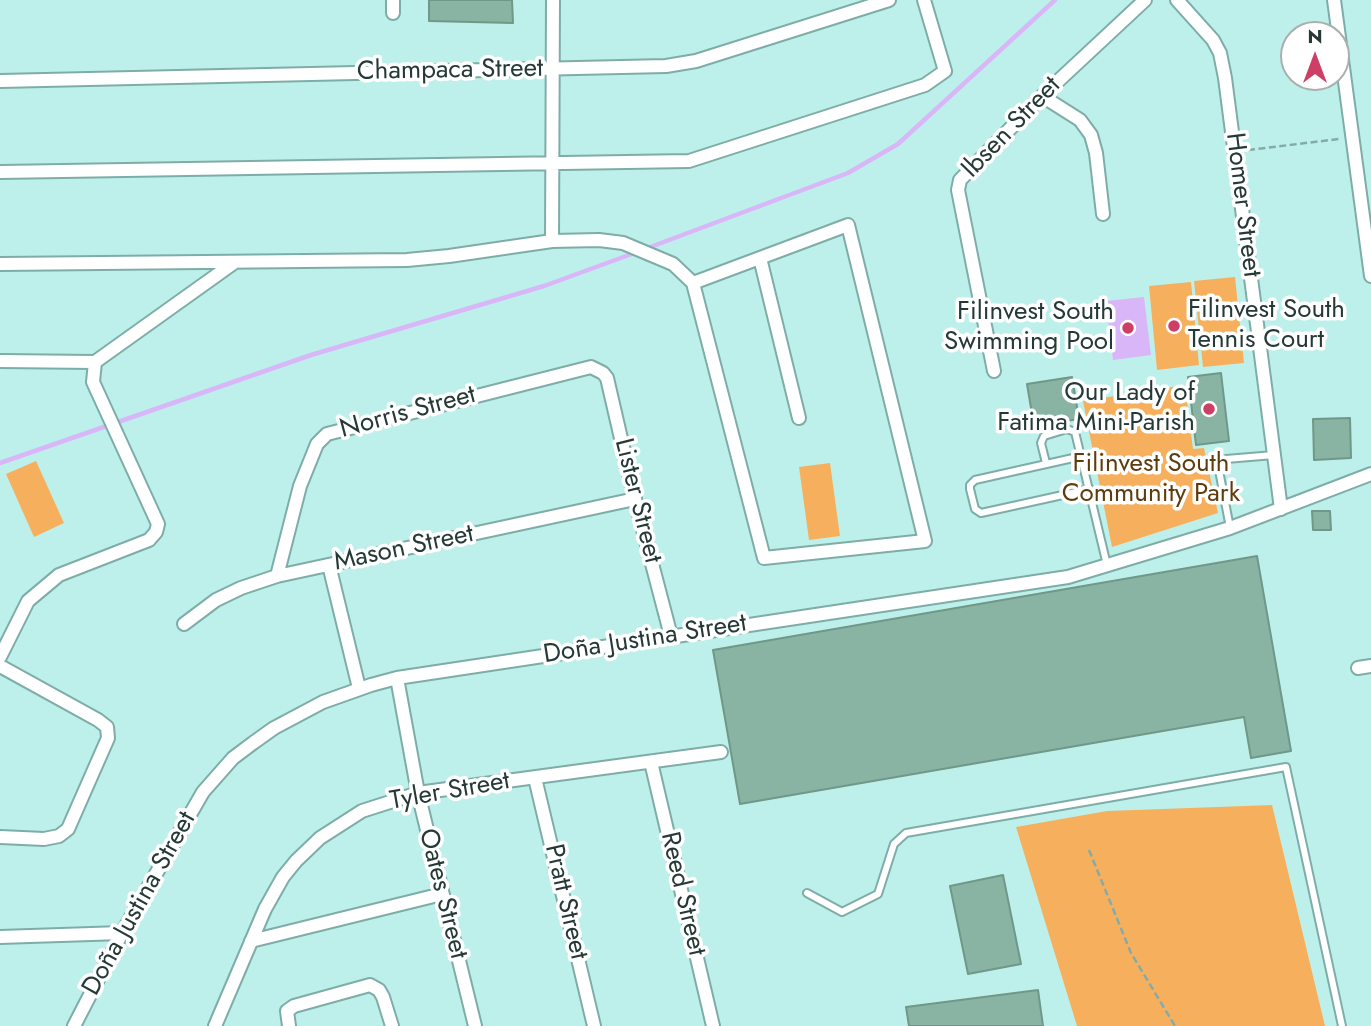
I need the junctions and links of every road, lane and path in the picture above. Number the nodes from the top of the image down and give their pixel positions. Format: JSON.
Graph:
{"nodes":[{"id":1,"x":553,"y":0,"type":"edge"},
{"id":2,"x":889,"y":0,"type":"edge"},
{"id":3,"x":924,"y":0,"type":"edge"},
{"id":4,"x":1145,"y":0,"type":"edge"},
{"id":5,"x":1177,"y":0,"type":"edge"},
{"id":6,"x":1334,"y":0,"type":"edge"},
{"id":7,"x":553,"y":69,"type":"junction"},
{"id":8,"x":0,"y":81,"type":"edge"},
{"id":9,"x":1042,"y":96,"type":"junction"},
{"id":10,"x":1354,"y":137,"type":"junction"},
{"id":11,"x":1235,"y":152,"type":"junction"},
{"id":12,"x":552,"y":163,"type":"junction"},
{"id":13,"x":0,"y":172,"type":"edge"},
{"id":14,"x":1103,"y":215,"type":"dead end"},
{"id":15,"x":552,"y":241,"type":"junction"},
{"id":16,"x":760,"y":258,"type":"junction"},
{"id":17,"x":235,"y":262,"type":"junction"},
{"id":18,"x":0,"y":264,"type":"edge"},
{"id":19,"x":1371,"y":276,"type":"edge"},
{"id":20,"x":693,"y":283,"type":"junction"},
{"id":21,"x":0,"y":361,"type":"edge"},
{"id":22,"x":95,"y":362,"type":"junction"},
{"id":23,"x":598,"y":369,"type":"joint"},
{"id":24,"x":994,"y":371,"type":"dead end"},
{"id":25,"x":799,"y":418,"type":"dead end"},
{"id":26,"x":1274,"y":455,"type":"junction"},
{"id":27,"x":1082,"y":456,"type":"junction"},
{"id":28,"x":1045,"y":464,"type":"junction"},
{"id":29,"x":1371,"y":474,"type":"edge"},
{"id":30,"x":1090,"y":489,"type":"junction"},
{"id":31,"x":635,"y":499,"type":"junction"},
{"id":32,"x":1282,"y":509,"type":"junction"},
{"id":33,"x":1230,"y":528,"type":"junction"},
{"id":34,"x":329,"y":565,"type":"junction"},
{"id":35,"x":1107,"y":565,"type":"junction"},
{"id":36,"x":277,"y":576,"type":"junction"},
{"id":37,"x":184,"y":624,"type":"dead end"},
{"id":38,"x":671,"y":636,"type":"junction"},
{"id":39,"x":0,"y":657,"type":"edge"},
{"id":40,"x":0,"y":666,"type":"edge"},
{"id":41,"x":397,"y":678,"type":"junction"},
{"id":42,"x":359,"y":688,"type":"junction"},
{"id":43,"x":721,"y":752,"type":"dead end"},
{"id":44,"x":651,"y":762,"type":"junction"},
{"id":45,"x":535,"y":778,"type":"junction"},
{"id":46,"x":418,"y":793,"type":"junction"},
{"id":47,"x":0,"y":837,"type":"edge"},
{"id":48,"x":1088,"y":849,"type":"dead end"},
{"id":49,"x":807,"y":893,"type":"dead end"},
{"id":50,"x":442,"y":894,"type":"junction"},
{"id":51,"x":122,"y":933,"type":"junction"},
{"id":52,"x":0,"y":937,"type":"edge"},
{"id":53,"x":251,"y":941,"type":"junction"},
{"id":54,"x":74,"y":1026,"type":"edge"},
{"id":55,"x":215,"y":1026,"type":"edge"},
{"id":56,"x":289,"y":1026,"type":"edge"},
{"id":57,"x":392,"y":1026,"type":"edge"},
{"id":58,"x":475,"y":1026,"type":"edge"},
{"id":59,"x":594,"y":1026,"type":"edge"},
{"id":60,"x":713,"y":1026,"type":"edge"},
{"id":61,"x":1175,"y":1026,"type":"edge"},
{"id":62,"x":1342,"y":1026,"type":"edge"}],
"edges":[{"from":1,"to":7,"type":"street"},
{"from":2,"to":7,"type":"street","name":"Champaca Street"},
{"from":3,"to":12,"type":"street"},
{"from":4,"to":9,"type":"street","name":"Ibsen Street"},
{"from":5,"to":11,"type":"street","name":"Homer Street"},
{"from":6,"to":10,"type":"street"},
{"from":7,"to":8,"type":"street","name":"Champaca Street"},
{"from":7,"to":12,"type":"street"},
{"from":9,"to":14,"type":"street"},
{"from":9,"to":24,"type":"street","name":"Ibsen Street"},
{"from":10,"to":11,"type":"path"},
{"from":10,"to":19,"type":"street"},
{"from":11,"to":26,"type":"street","name":"Homer Street"},
{"from":12,"to":13,"type":"street"},
{"from":12,"to":15,"type":"street"},
{"from":15,"to":17,"type":"street"},
{"from":15,"to":20,"type":"street"},
{"from":16,"to":20,"type":"street"},
{"from":16,"to":20,"type":"street"},
{"from":16,"to":25,"type":"street"},
{"from":17,"to":18,"type":"street"},
{"from":17,"to":22,"type":"street"},
{"from":21,"to":22,"type":"street"},
{"from":22,"to":39,"type":"street"},
{"from":23,"to":31,"type":"street","name":"Lister Street"},
{"from":23,"to":36,"type":"street","name":"Norris Street"},
{"from":26,"to":32,"type":"street","name":"Homer Street"},
{"from":26,"to":33,"type":"lane"},
{"from":27,"to":28,"type":"lane"},
{"from":27,"to":28,"type":"lane"},
{"from":27,"to":30,"type":"lane"},
{"from":28,"to":30,"type":"lane"},
{"from":29,"to":32,"type":"street","name":"Doña Justina Street"},
{"from":30,"to":35,"type":"lane"},
{"from":31,"to":34,"type":"street","name":"Mason Street"},
{"from":31,"to":38,"type":"street","name":"Lister Street"},
{"from":32,"to":33,"type":"street","name":"Doña Justina Street"},
{"from":33,"to":35,"type":"street","name":"Doña Justina Street"},
{"from":34,"to":36,"type":"street","name":"Mason Street"},
{"from":34,"to":42,"type":"street"},
{"from":35,"to":38,"type":"street","name":"Doña Justina Street"},
{"from":36,"to":37,"type":"street","name":"Mason Street"},
{"from":38,"to":41,"type":"street","name":"Doña Justina Street"},
{"from":40,"to":47,"type":"street"},
{"from":41,"to":42,"type":"street","name":"Doña Justina Street"},
{"from":41,"to":46,"type":"street","name":"Oates Street"},
{"from":42,"to":51,"type":"street","name":"Doña Justina Street"},
{"from":43,"to":44,"type":"street","name":"Tyler Street"},
{"from":44,"to":45,"type":"street","name":"Tyler Street"},
{"from":44,"to":60,"type":"street","name":"Reed Street"},
{"from":45,"to":46,"type":"street","name":"Tyler Street"},
{"from":45,"to":59,"type":"street","name":"Pratt Street"},
{"from":46,"to":50,"type":"street","name":"Oates Street"},
{"from":46,"to":53,"type":"street","name":"Tyler Street"},
{"from":48,"to":61,"type":"path"},
{"from":49,"to":62,"type":"lane"},
{"from":50,"to":53,"type":"street"},
{"from":50,"to":58,"type":"street","name":"Oates Street"},
{"from":51,"to":52,"type":"street"},
{"from":51,"to":54,"type":"street","name":"Doña Justina Street"},
{"from":53,"to":55,"type":"street","name":"Tyler Street"},
{"from":56,"to":57,"type":"street"}]}
